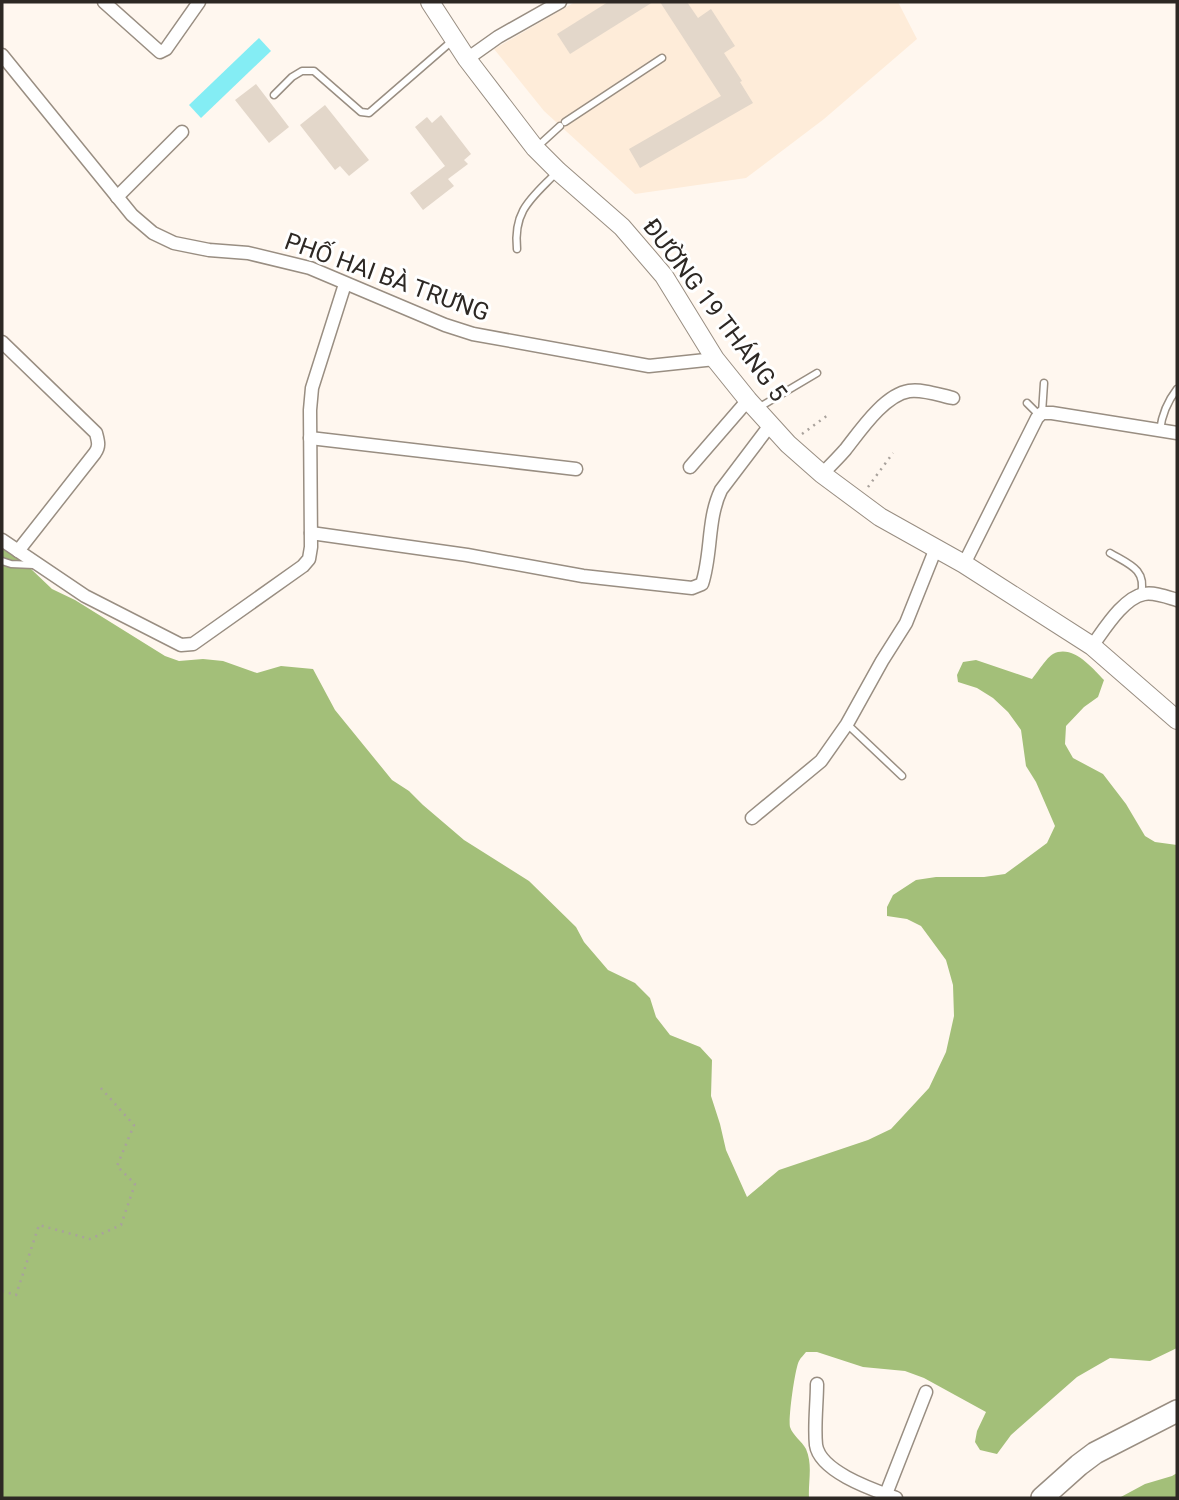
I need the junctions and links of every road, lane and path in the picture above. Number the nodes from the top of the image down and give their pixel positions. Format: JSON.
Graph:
{"nodes":[{"id":1,"x":104,"y":2,"type":"edge"},
{"id":2,"x":199,"y":2,"type":"edge"},
{"id":3,"x":430,"y":2,"type":"edge"},
{"id":4,"x":560,"y":2,"type":"edge"},
{"id":5,"x":454,"y":40,"type":"junction"},
{"id":6,"x":2,"y":55,"type":"edge"},
{"id":7,"x":662,"y":58,"type":"dead end"},
{"id":8,"x":467,"y":59,"type":"junction"},
{"id":9,"x":274,"y":95,"type":"dead end"},
{"id":10,"x":182,"y":132,"type":"dead end"},
{"id":11,"x":535,"y":148,"type":"junction"},
{"id":12,"x":558,"y":171,"type":"junction"},
{"id":13,"x":117,"y":197,"type":"junction"},
{"id":14,"x":517,"y":249,"type":"dead end"},
{"id":15,"x":345,"y":284,"type":"junction"},
{"id":16,"x":2,"y":342,"type":"edge"},
{"id":17,"x":715,"y":359,"type":"junction"},
{"id":18,"x":817,"y":373,"type":"dead end"},
{"id":19,"x":1044,"y":383,"type":"dead end"},
{"id":20,"x":1177,"y":389,"type":"edge"},
{"id":21,"x":953,"y":398,"type":"dead end"},
{"id":22,"x":1027,"y":403,"type":"dead end"},
{"id":23,"x":752,"y":404,"type":"junction"},
{"id":24,"x":828,"y":415,"type":"dead end"},
{"id":25,"x":1039,"y":415,"type":"junction"},
{"id":26,"x":771,"y":424,"type":"junction"},
{"id":27,"x":1160,"y":430,"type":"junction"},
{"id":28,"x":1177,"y":433,"type":"edge"},
{"id":29,"x":310,"y":438,"type":"junction"},
{"id":30,"x":788,"y":444,"type":"junction"},
{"id":31,"x":893,"y":453,"type":"dead end"},
{"id":32,"x":690,"y":467,"type":"dead end"},
{"id":33,"x":576,"y":468,"type":"dead end"},
{"id":34,"x":822,"y":474,"type":"junction"},
{"id":35,"x":858,"y":501,"type":"junction"},
{"id":36,"x":311,"y":533,"type":"junction"},
{"id":37,"x":2,"y":540,"type":"edge"},
{"id":38,"x":936,"y":548,"type":"junction"},
{"id":39,"x":18,"y":551,"type":"junction"},
{"id":40,"x":1110,"y":553,"type":"dead end"},
{"id":41,"x":2,"y":561,"type":"edge"},
{"id":42,"x":964,"y":564,"type":"junction"},
{"id":43,"x":39,"y":565,"type":"junction"},
{"id":44,"x":1141,"y":594,"type":"junction"},
{"id":45,"x":1177,"y":600,"type":"edge"},
{"id":46,"x":1092,"y":646,"type":"junction"},
{"id":47,"x":1177,"y":720,"type":"edge"},
{"id":48,"x":847,"y":724,"type":"junction"},
{"id":49,"x":902,"y":776,"type":"dead end"},
{"id":50,"x":752,"y":818,"type":"dead end"},
{"id":51,"x":99,"y":1086,"type":"dead end"},
{"id":52,"x":2,"y":1291,"type":"edge"},
{"id":53,"x":817,"y":1384,"type":"dead end"},
{"id":54,"x":926,"y":1392,"type":"dead end"},
{"id":55,"x":1177,"y":1411,"type":"edge"},
{"id":56,"x":891,"y":1496,"type":"edge"},
{"id":57,"x":1042,"y":1498,"type":"edge"}],
"edges":[{"from":1,"to":2,"type":"street"},
{"from":3,"to":5,"type":"street","name":"ĐƯỜNG 19 THÁNG 5"},
{"from":4,"to":8,"type":"street"},
{"from":5,"to":8,"type":"street","name":"ĐƯỜNG 19 THÁNG 5"},
{"from":5,"to":9,"type":"lane"},
{"from":6,"to":13,"type":"street","name":"PHỐ HAI BÀ TRƯNG"},
{"from":7,"to":11,"type":"lane"},
{"from":8,"to":11,"type":"street","name":"ĐƯỜNG 19 THÁNG 5"},
{"from":10,"to":13,"type":"street"},
{"from":11,"to":12,"type":"street","name":"ĐƯỜNG 19 THÁNG 5"},
{"from":12,"to":14,"type":"lane"},
{"from":12,"to":17,"type":"street","name":"ĐƯỜNG 19 THÁNG 5"},
{"from":13,"to":15,"type":"street","name":"PHỐ HAI BÀ TRƯNG"},
{"from":15,"to":17,"type":"street","name":"PHỐ HAI BÀ TRƯNG"},
{"from":15,"to":29,"type":"street"},
{"from":16,"to":39,"type":"street"},
{"from":17,"to":23,"type":"street","name":"ĐƯỜNG 19 THÁNG 5"},
{"from":18,"to":23,"type":"lane"},
{"from":19,"to":25,"type":"lane"},
{"from":20,"to":27,"type":"lane"},
{"from":21,"to":34,"type":"street"},
{"from":22,"to":25,"type":"lane"},
{"from":23,"to":26,"type":"street","name":"ĐƯỜNG 19 THÁNG 5"},
{"from":23,"to":32,"type":"street"},
{"from":24,"to":30,"type":"path"},
{"from":25,"to":27,"type":"street"},
{"from":25,"to":42,"type":"street"},
{"from":26,"to":30,"type":"street","name":"ĐƯỜNG 19 THÁNG 5"},
{"from":26,"to":36,"type":"street"},
{"from":27,"to":28,"type":"street"},
{"from":29,"to":33,"type":"street"},
{"from":29,"to":36,"type":"street"},
{"from":30,"to":34,"type":"street","name":"ĐƯỜNG 19 THÁNG 5"},
{"from":31,"to":35,"type":"path"},
{"from":34,"to":35,"type":"street","name":"ĐƯỜNG 19 THÁNG 5"},
{"from":35,"to":38,"type":"street","name":"ĐƯỜNG 19 THÁNG 5"},
{"from":36,"to":43,"type":"street"},
{"from":37,"to":39,"type":"street"},
{"from":38,"to":42,"type":"street","name":"ĐƯỜNG 19 THÁNG 5"},
{"from":38,"to":48,"type":"street"},
{"from":39,"to":43,"type":"street"},
{"from":40,"to":44,"type":"lane"},
{"from":41,"to":43,"type":"lane"},
{"from":42,"to":46,"type":"street","name":"ĐƯỜNG 19 THÁNG 5"},
{"from":44,"to":45,"type":"street"},
{"from":44,"to":46,"type":"street"},
{"from":46,"to":47,"type":"street","name":"ĐƯỜNG 19 THÁNG 5"},
{"from":48,"to":49,"type":"lane"},
{"from":48,"to":50,"type":"street"},
{"from":51,"to":52,"type":"path"},
{"from":53,"to":56,"type":"street"},
{"from":54,"to":56,"type":"street"},
{"from":55,"to":57,"type":"main road"}]}
